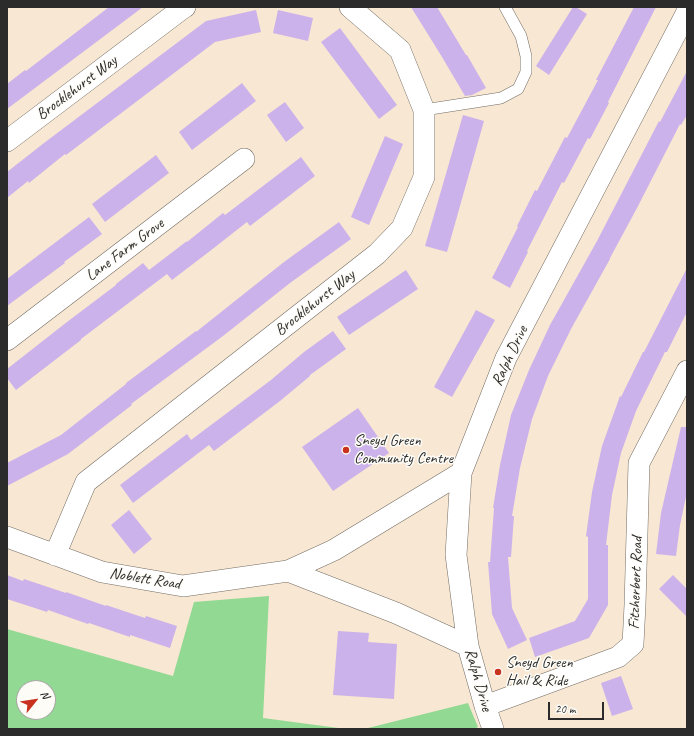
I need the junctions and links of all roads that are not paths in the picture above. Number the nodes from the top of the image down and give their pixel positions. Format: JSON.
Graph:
{"nodes":[{"id":1,"x":186,"y":7,"type":"edge"},
{"id":2,"x":350,"y":7,"type":"edge"},
{"id":3,"x":505,"y":7,"type":"edge"},
{"id":4,"x":687,"y":12,"type":"edge"},
{"id":5,"x":424,"y":110,"type":"junction"},
{"id":6,"x":7,"y":141,"type":"edge"},
{"id":7,"x":244,"y":159,"type":"dead end"},
{"id":8,"x":7,"y":340,"type":"edge"},
{"id":9,"x":687,"y":371,"type":"edge"},
{"id":10,"x":461,"y":473,"type":"junction"},
{"id":11,"x":7,"y":538,"type":"edge"},
{"id":12,"x":55,"y":555,"type":"junction"},
{"id":13,"x":288,"y":571,"type":"junction"},
{"id":14,"x":468,"y":646,"type":"junction"},
{"id":15,"x":485,"y":706,"type":"junction"},
{"id":16,"x":493,"y":729,"type":"edge"}],
"edges":[{"from":1,"to":6,"type":"street","name":"Brocklehurst Way"},
{"from":2,"to":5,"type":"street","name":"Brocklehurst Way"},
{"from":3,"to":5,"type":"lane"},
{"from":4,"to":10,"type":"street","name":"Ralph Drive"},
{"from":5,"to":12,"type":"street","name":"Brocklehurst Way"},
{"from":7,"to":8,"type":"street","name":"Lane Farm Grove"},
{"from":9,"to":15,"type":"street","name":"Fitzherbert Road"},
{"from":10,"to":13,"type":"street","name":"Noblett Road"},
{"from":10,"to":14,"type":"street","name":"Ralph Drive"},
{"from":11,"to":12,"type":"street","name":"Noblett Road"},
{"from":12,"to":13,"type":"street","name":"Noblett Road"},
{"from":13,"to":14,"type":"street","name":"Noblett Road"},
{"from":14,"to":15,"type":"street","name":"Ralph Drive"},
{"from":15,"to":16,"type":"street","name":"Ralph Drive"}]}
